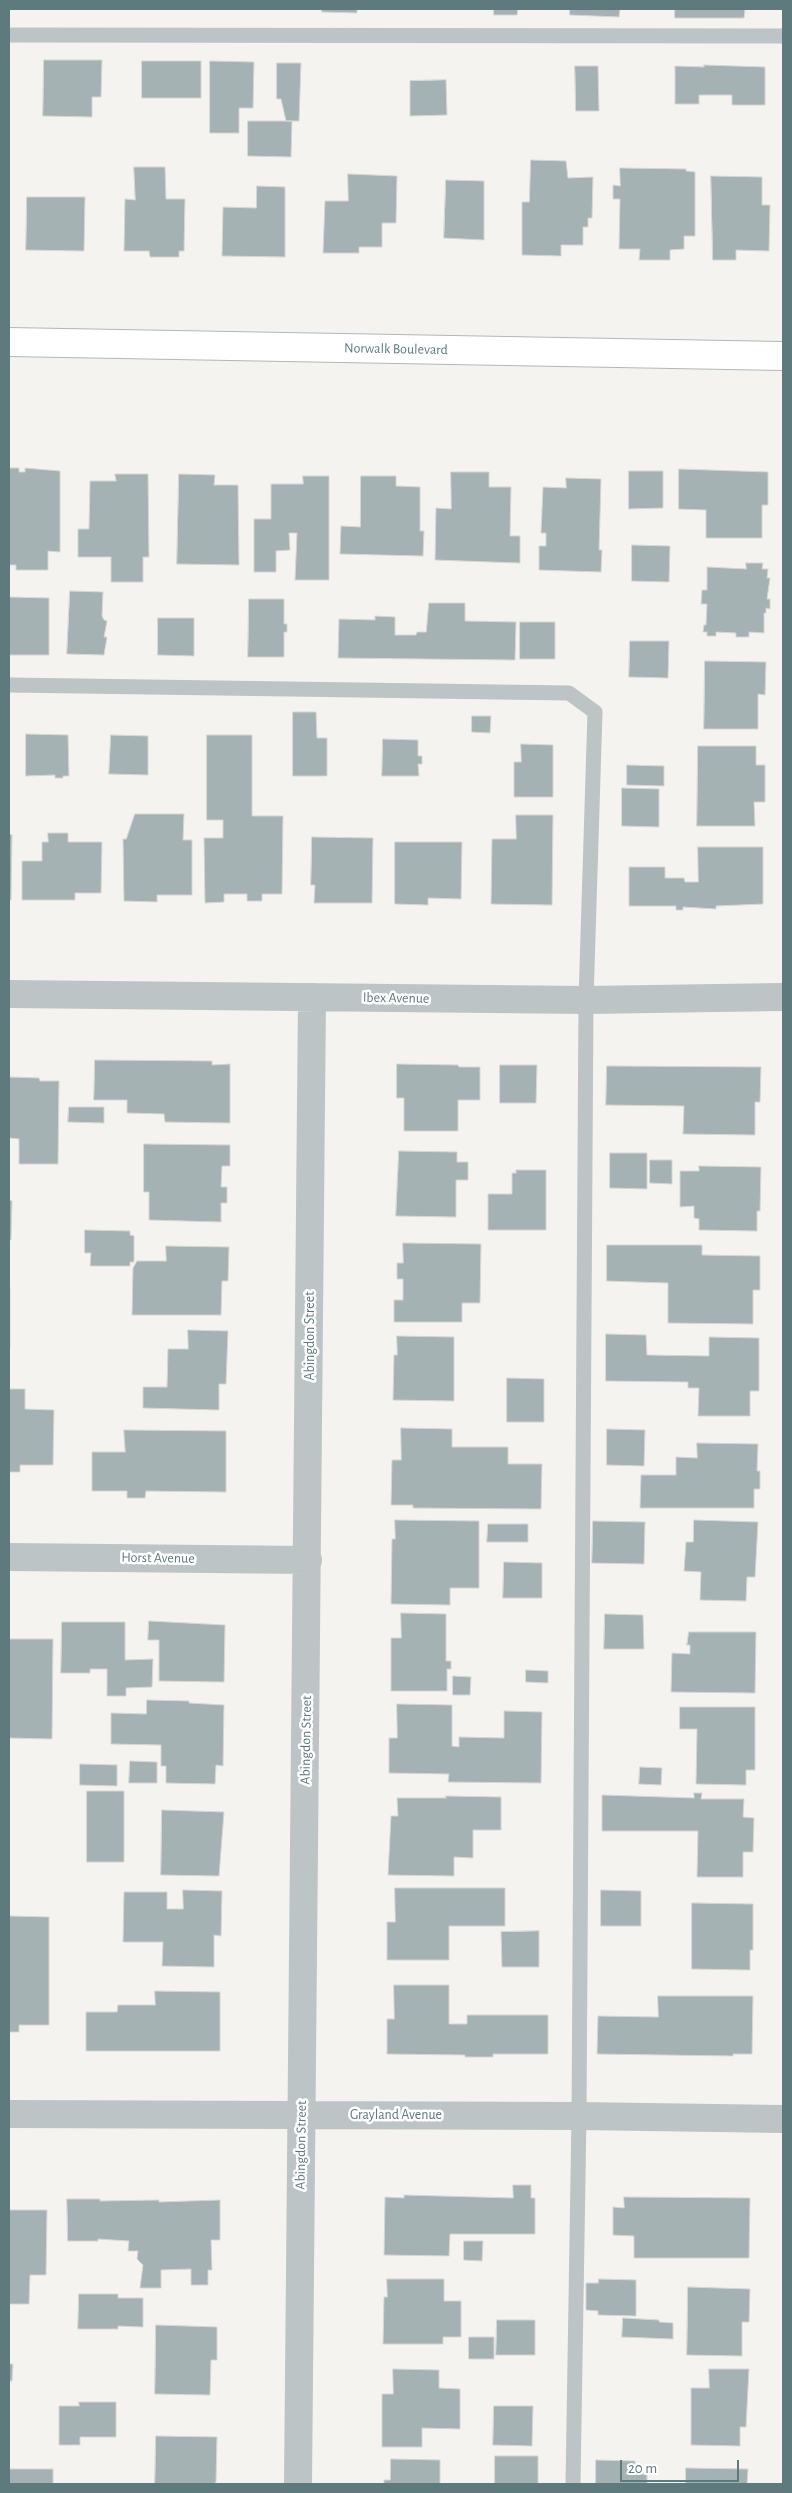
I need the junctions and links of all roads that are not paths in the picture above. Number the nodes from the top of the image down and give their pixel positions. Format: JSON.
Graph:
{"nodes":[{"id":1,"x":9,"y":35,"type":"edge"},
{"id":2,"x":783,"y":36,"type":"edge"},
{"id":3,"x":9,"y":342,"type":"edge"},
{"id":4,"x":783,"y":356,"type":"edge"},
{"id":5,"x":9,"y":685,"type":"edge"},
{"id":6,"x":9,"y":994,"type":"edge"},
{"id":7,"x":312,"y":997,"type":"junction"},
{"id":8,"x":783,"y":997,"type":"edge"},
{"id":9,"x":586,"y":1000,"type":"junction"},
{"id":10,"x":9,"y":1557,"type":"edge"},
{"id":11,"x":308,"y":1560,"type":"junction"},
{"id":12,"x":9,"y":2114,"type":"edge"},
{"id":13,"x":301,"y":2115,"type":"junction"},
{"id":14,"x":580,"y":2116,"type":"junction"},
{"id":15,"x":783,"y":2119,"type":"edge"},
{"id":16,"x":298,"y":2484,"type":"edge"},
{"id":17,"x":573,"y":2484,"type":"edge"}],
"edges":[{"from":1,"to":2,"type":"lane"},
{"from":3,"to":4,"type":"street","name":"Norwalk Boulevard"},
{"from":5,"to":9,"type":"lane"},
{"from":6,"to":7,"type":"street","name":"Ibex Avenue"},
{"from":7,"to":9,"type":"street","name":"Ibex Avenue"},
{"from":7,"to":11,"type":"street","name":"Abingdon Street"},
{"from":8,"to":9,"type":"street","name":"Ibex Avenue"},
{"from":9,"to":14,"type":"lane"},
{"from":10,"to":11,"type":"street","name":"Horst Avenue"},
{"from":11,"to":13,"type":"street","name":"Abingdon Street"},
{"from":12,"to":13,"type":"street","name":"Grayland Avenue"},
{"from":13,"to":14,"type":"street","name":"Grayland Avenue"},
{"from":13,"to":16,"type":"street","name":"Abingdon Street"},
{"from":14,"to":15,"type":"street","name":"Grayland Avenue"},
{"from":14,"to":17,"type":"lane"}]}
